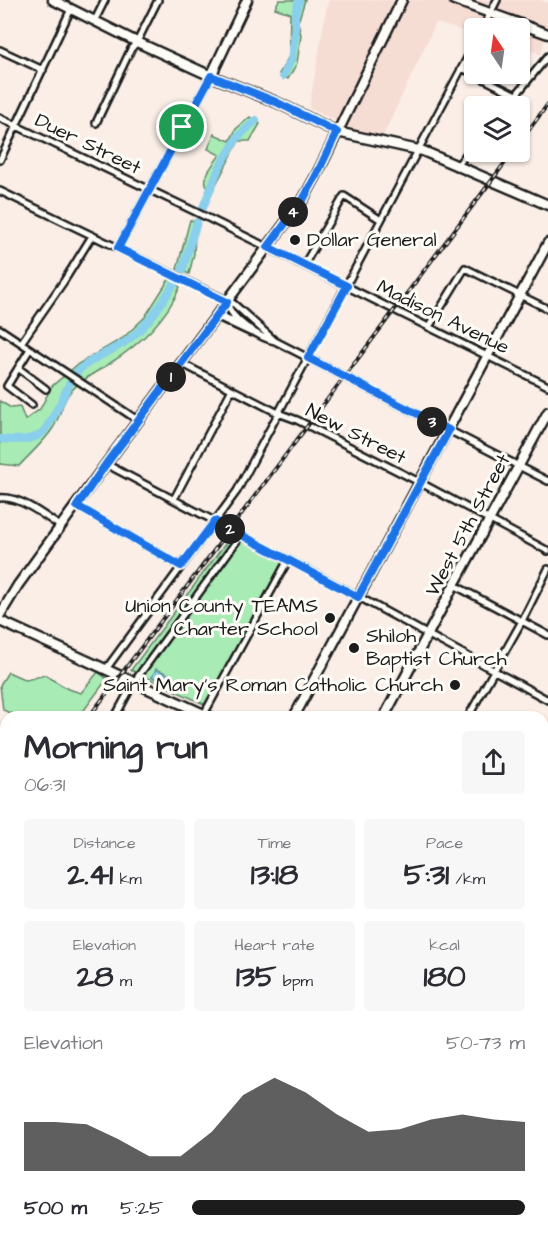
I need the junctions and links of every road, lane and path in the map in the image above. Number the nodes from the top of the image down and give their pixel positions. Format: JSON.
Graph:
{"nodes":[{"id":1,"x":52,"y":0,"type":"edge"},
{"id":2,"x":105,"y":0,"type":"edge"},
{"id":3,"x":158,"y":0,"type":"edge"},
{"id":4,"x":247,"y":0,"type":"edge"},
{"id":5,"x":402,"y":0,"type":"edge"},
{"id":6,"x":454,"y":0,"type":"edge"},
{"id":7,"x":497,"y":0,"type":"edge"},
{"id":8,"x":63,"y":2,"type":"edge"},
{"id":9,"x":71,"y":9,"type":"junction"},
{"id":10,"x":491,"y":13,"type":"junction"},
{"id":11,"x":488,"y":18,"type":"edge"},
{"id":12,"x":95,"y":20,"type":"junction"},
{"id":13,"x":548,"y":34,"type":"edge"},
{"id":14,"x":137,"y":42,"type":"junction"},
{"id":15,"x":0,"y":50,"type":"edge"},
{"id":16,"x":548,"y":56,"type":"edge"},
{"id":17,"x":464,"y":64,"type":"edge"},
{"id":18,"x":462,"y":68,"type":"junction"},
{"id":19,"x":43,"y":70,"type":"junction"},
{"id":20,"x":211,"y":76,"type":"junction"},
{"id":21,"x":516,"y":95,"type":"joint"},
{"id":22,"x":0,"y":118,"type":"edge"},
{"id":23,"x":96,"y":123,"type":"dead end"},
{"id":24,"x":16,"y":126,"type":"junction"},
{"id":25,"x":337,"y":132,"type":"junction"},
{"id":26,"x":419,"y":150,"type":"junction"},
{"id":27,"x":464,"y":157,"type":"edge"},
{"id":28,"x":0,"y":160,"type":"edge"},
{"id":29,"x":458,"y":165,"type":"junction"},
{"id":30,"x":149,"y":190,"type":"junction"},
{"id":31,"x":0,"y":191,"type":"edge"},
{"id":32,"x":548,"y":205,"type":"edge"},
{"id":33,"x":196,"y":212,"type":"joint"},
{"id":34,"x":381,"y":220,"type":"junction"},
{"id":35,"x":92,"y":236,"type":"junction"},
{"id":36,"x":548,"y":243,"type":"edge"},
{"id":37,"x":268,"y":247,"type":"junction"},
{"id":38,"x":118,"y":248,"type":"junction"},
{"id":39,"x":304,"y":265,"type":"junction"},
{"id":40,"x":347,"y":286,"type":"junction"},
{"id":41,"x":521,"y":296,"type":"junction"},
{"id":42,"x":227,"y":302,"type":"junction"},
{"id":43,"x":548,"y":309,"type":"edge"},
{"id":44,"x":217,"y":315,"type":"junction"},
{"id":45,"x":429,"y":327,"type":"junction"},
{"id":46,"x":0,"y":329,"type":"edge"},
{"id":47,"x":251,"y":330,"type":"junction"},
{"id":48,"x":275,"y":341,"type":"junction"},
{"id":49,"x":21,"y":343,"type":"junction"},
{"id":50,"x":30,"y":350,"type":"junction"},
{"id":51,"x":488,"y":356,"type":"junction"},
{"id":52,"x":308,"y":358,"type":"junction"},
{"id":53,"x":181,"y":363,"type":"junction"},
{"id":54,"x":18,"y":368,"type":"junction"},
{"id":55,"x":548,"y":386,"type":"edge"},
{"id":56,"x":46,"y":389,"type":"dead end"},
{"id":57,"x":232,"y":389,"type":"junction"},
{"id":58,"x":32,"y":405,"type":"dead end"},
{"id":59,"x":548,"y":412,"type":"edge"},
{"id":60,"x":278,"y":414,"type":"junction"},
{"id":61,"x":139,"y":421,"type":"junction"},
{"id":62,"x":449,"y":430,"type":"junction"},
{"id":63,"x":106,"y":464,"type":"junction"},
{"id":64,"x":518,"y":466,"type":"junction"},
{"id":65,"x":548,"y":481,"type":"edge"},
{"id":66,"x":421,"y":483,"type":"junction"},
{"id":67,"x":0,"y":498,"type":"edge"},
{"id":68,"x":174,"y":499,"type":"junction"},
{"id":69,"x":77,"y":506,"type":"junction"},
{"id":70,"x":215,"y":521,"type":"junction"},
{"id":71,"x":489,"y":521,"type":"junction"},
{"id":72,"x":61,"y":527,"type":"junction"},
{"id":73,"x":241,"y":535,"type":"junction"},
{"id":74,"x":548,"y":551,"type":"edge"},
{"id":75,"x":288,"y":560,"type":"junction"},
{"id":76,"x":181,"y":566,"type":"junction"},
{"id":77,"x":548,"y":569,"type":"edge"},
{"id":78,"x":454,"y":585,"type":"junction"},
{"id":79,"x":358,"y":597,"type":"junction"},
{"id":80,"x":0,"y":615,"type":"edge"},
{"id":81,"x":0,"y":621,"type":"edge"},
{"id":82,"x":522,"y":621,"type":"junction"},
{"id":83,"x":428,"y":635,"type":"junction"},
{"id":84,"x":548,"y":635,"type":"edge"},
{"id":85,"x":106,"y":669,"type":"junction"},
{"id":86,"x":494,"y":671,"type":"junction"},
{"id":87,"x":134,"y":682,"type":"junction"},
{"id":88,"x":548,"y":700,"type":"edge"},
{"id":89,"x":118,"y":711,"type":"edge"},
{"id":90,"x":195,"y":711,"type":"edge"},
{"id":91,"x":208,"y":711,"type":"edge"},
{"id":92,"x":297,"y":711,"type":"edge"},
{"id":93,"x":387,"y":711,"type":"edge"},
{"id":94,"x":471,"y":711,"type":"edge"}],
"edges":[{"from":1,"to":8,"type":"main road"},
{"from":2,"to":12,"type":"street"},
{"from":3,"to":14,"type":"street"},
{"from":4,"to":20,"type":"main road"},
{"from":5,"to":25,"type":"main road"},
{"from":6,"to":10,"type":"main road"},
{"from":7,"to":10,"type":"street"},
{"from":8,"to":9,"type":"main road"},
{"from":9,"to":12,"type":"main road"},
{"from":9,"to":19,"type":"street"},
{"from":10,"to":11,"type":"street"},
{"from":10,"to":13,"type":"main road"},
{"from":12,"to":14,"type":"main road"},
{"from":14,"to":20,"type":"main road"},
{"from":14,"to":23,"type":"street"},
{"from":15,"to":19,"type":"street"},
{"from":16,"to":21,"type":"street"},
{"from":17,"to":18,"type":"street"},
{"from":18,"to":21,"type":"street"},
{"from":18,"to":26,"type":"street"},
{"from":19,"to":24,"type":"street"},
{"from":20,"to":25,"type":"main road"},
{"from":20,"to":30,"type":"street"},
{"from":22,"to":24,"type":"street","name":"Duer Street"},
{"from":24,"to":28,"type":"street"},
{"from":24,"to":30,"type":"street","name":"Duer Street"},
{"from":25,"to":26,"type":"main road"},
{"from":25,"to":37,"type":"main road"},
{"from":26,"to":29,"type":"main road"},
{"from":26,"to":34,"type":"street"},
{"from":27,"to":29,"type":"street"},
{"from":29,"to":32,"type":"main road"},
{"from":30,"to":33,"type":"street","name":"Duer Street"},
{"from":30,"to":38,"type":"street"},
{"from":31,"to":35,"type":"street"},
{"from":33,"to":37,"type":"street","name":"Madison Avenue"},
{"from":34,"to":39,"type":"street"},
{"from":34,"to":40,"type":"street"},
{"from":35,"to":38,"type":"street"},
{"from":35,"to":49,"type":"street"},
{"from":36,"to":41,"type":"main road"},
{"from":37,"to":39,"type":"street","name":"Madison Avenue"},
{"from":37,"to":42,"type":"main road"},
{"from":38,"to":42,"type":"street"},
{"from":39,"to":40,"type":"street","name":"Madison Avenue"},
{"from":40,"to":45,"type":"street","name":"Madison Avenue"},
{"from":40,"to":52,"type":"street"},
{"from":41,"to":43,"type":"street"},
{"from":41,"to":45,"type":"street"},
{"from":41,"to":51,"type":"main road"},
{"from":42,"to":44,"type":"main road"},
{"from":42,"to":47,"type":"street"},
{"from":42,"to":48,"type":"street"},
{"from":44,"to":47,"type":"main road"},
{"from":44,"to":53,"type":"main road"},
{"from":45,"to":51,"type":"street","name":"Madison Avenue"},
{"from":46,"to":49,"type":"street"},
{"from":47,"to":48,"type":"street"},
{"from":48,"to":52,"type":"street"},
{"from":49,"to":50,"type":"street"},
{"from":50,"to":54,"type":"street"},
{"from":50,"to":61,"type":"street"},
{"from":51,"to":55,"type":"street","name":"Madison Avenue"},
{"from":51,"to":62,"type":"main road"},
{"from":52,"to":60,"type":"street"},
{"from":52,"to":62,"type":"street"},
{"from":53,"to":57,"type":"street","name":"New Street"},
{"from":53,"to":61,"type":"main road"},
{"from":54,"to":56,"type":"street"},
{"from":54,"to":58,"type":"street"},
{"from":57,"to":60,"type":"street","name":"New Street"},
{"from":57,"to":68,"type":"street"},
{"from":59,"to":64,"type":"main road","name":"West 5th Street"},
{"from":60,"to":66,"type":"street","name":"New Street"},
{"from":60,"to":70,"type":"street"},
{"from":61,"to":63,"type":"main road"},
{"from":62,"to":64,"type":"street"},
{"from":62,"to":66,"type":"main road"},
{"from":63,"to":68,"type":"street"},
{"from":63,"to":69,"type":"main road"},
{"from":64,"to":65,"type":"street"},
{"from":64,"to":71,"type":"main road","name":"West 5th Street"},
{"from":66,"to":71,"type":"street","name":"New Street"},
{"from":66,"to":79,"type":"main road"},
{"from":67,"to":72,"type":"street"},
{"from":68,"to":70,"type":"street"},
{"from":69,"to":72,"type":"main road"},
{"from":69,"to":76,"type":"street"},
{"from":70,"to":73,"type":"street"},
{"from":70,"to":76,"type":"street"},
{"from":71,"to":74,"type":"street","name":"New Street"},
{"from":71,"to":78,"type":"main road","name":"West 5th Street"},
{"from":72,"to":80,"type":"main road"},
{"from":73,"to":75,"type":"street"},
{"from":73,"to":87,"type":"street"},
{"from":75,"to":79,"type":"street"},
{"from":75,"to":91,"type":"street"},
{"from":76,"to":85,"type":"street"},
{"from":77,"to":82,"type":"street"},
{"from":78,"to":82,"type":"street"},
{"from":78,"to":83,"type":"main road","name":"West 5th Street"},
{"from":79,"to":83,"type":"street"},
{"from":79,"to":92,"type":"main road"},
{"from":81,"to":85,"type":"main road"},
{"from":82,"to":84,"type":"street"},
{"from":82,"to":86,"type":"street"},
{"from":83,"to":86,"type":"street"},
{"from":83,"to":93,"type":"main road","name":"West 5th Street"},
{"from":85,"to":87,"type":"main road"},
{"from":86,"to":88,"type":"street"},
{"from":86,"to":94,"type":"street"},
{"from":87,"to":89,"type":"street"},
{"from":87,"to":90,"type":"main road"}]}
